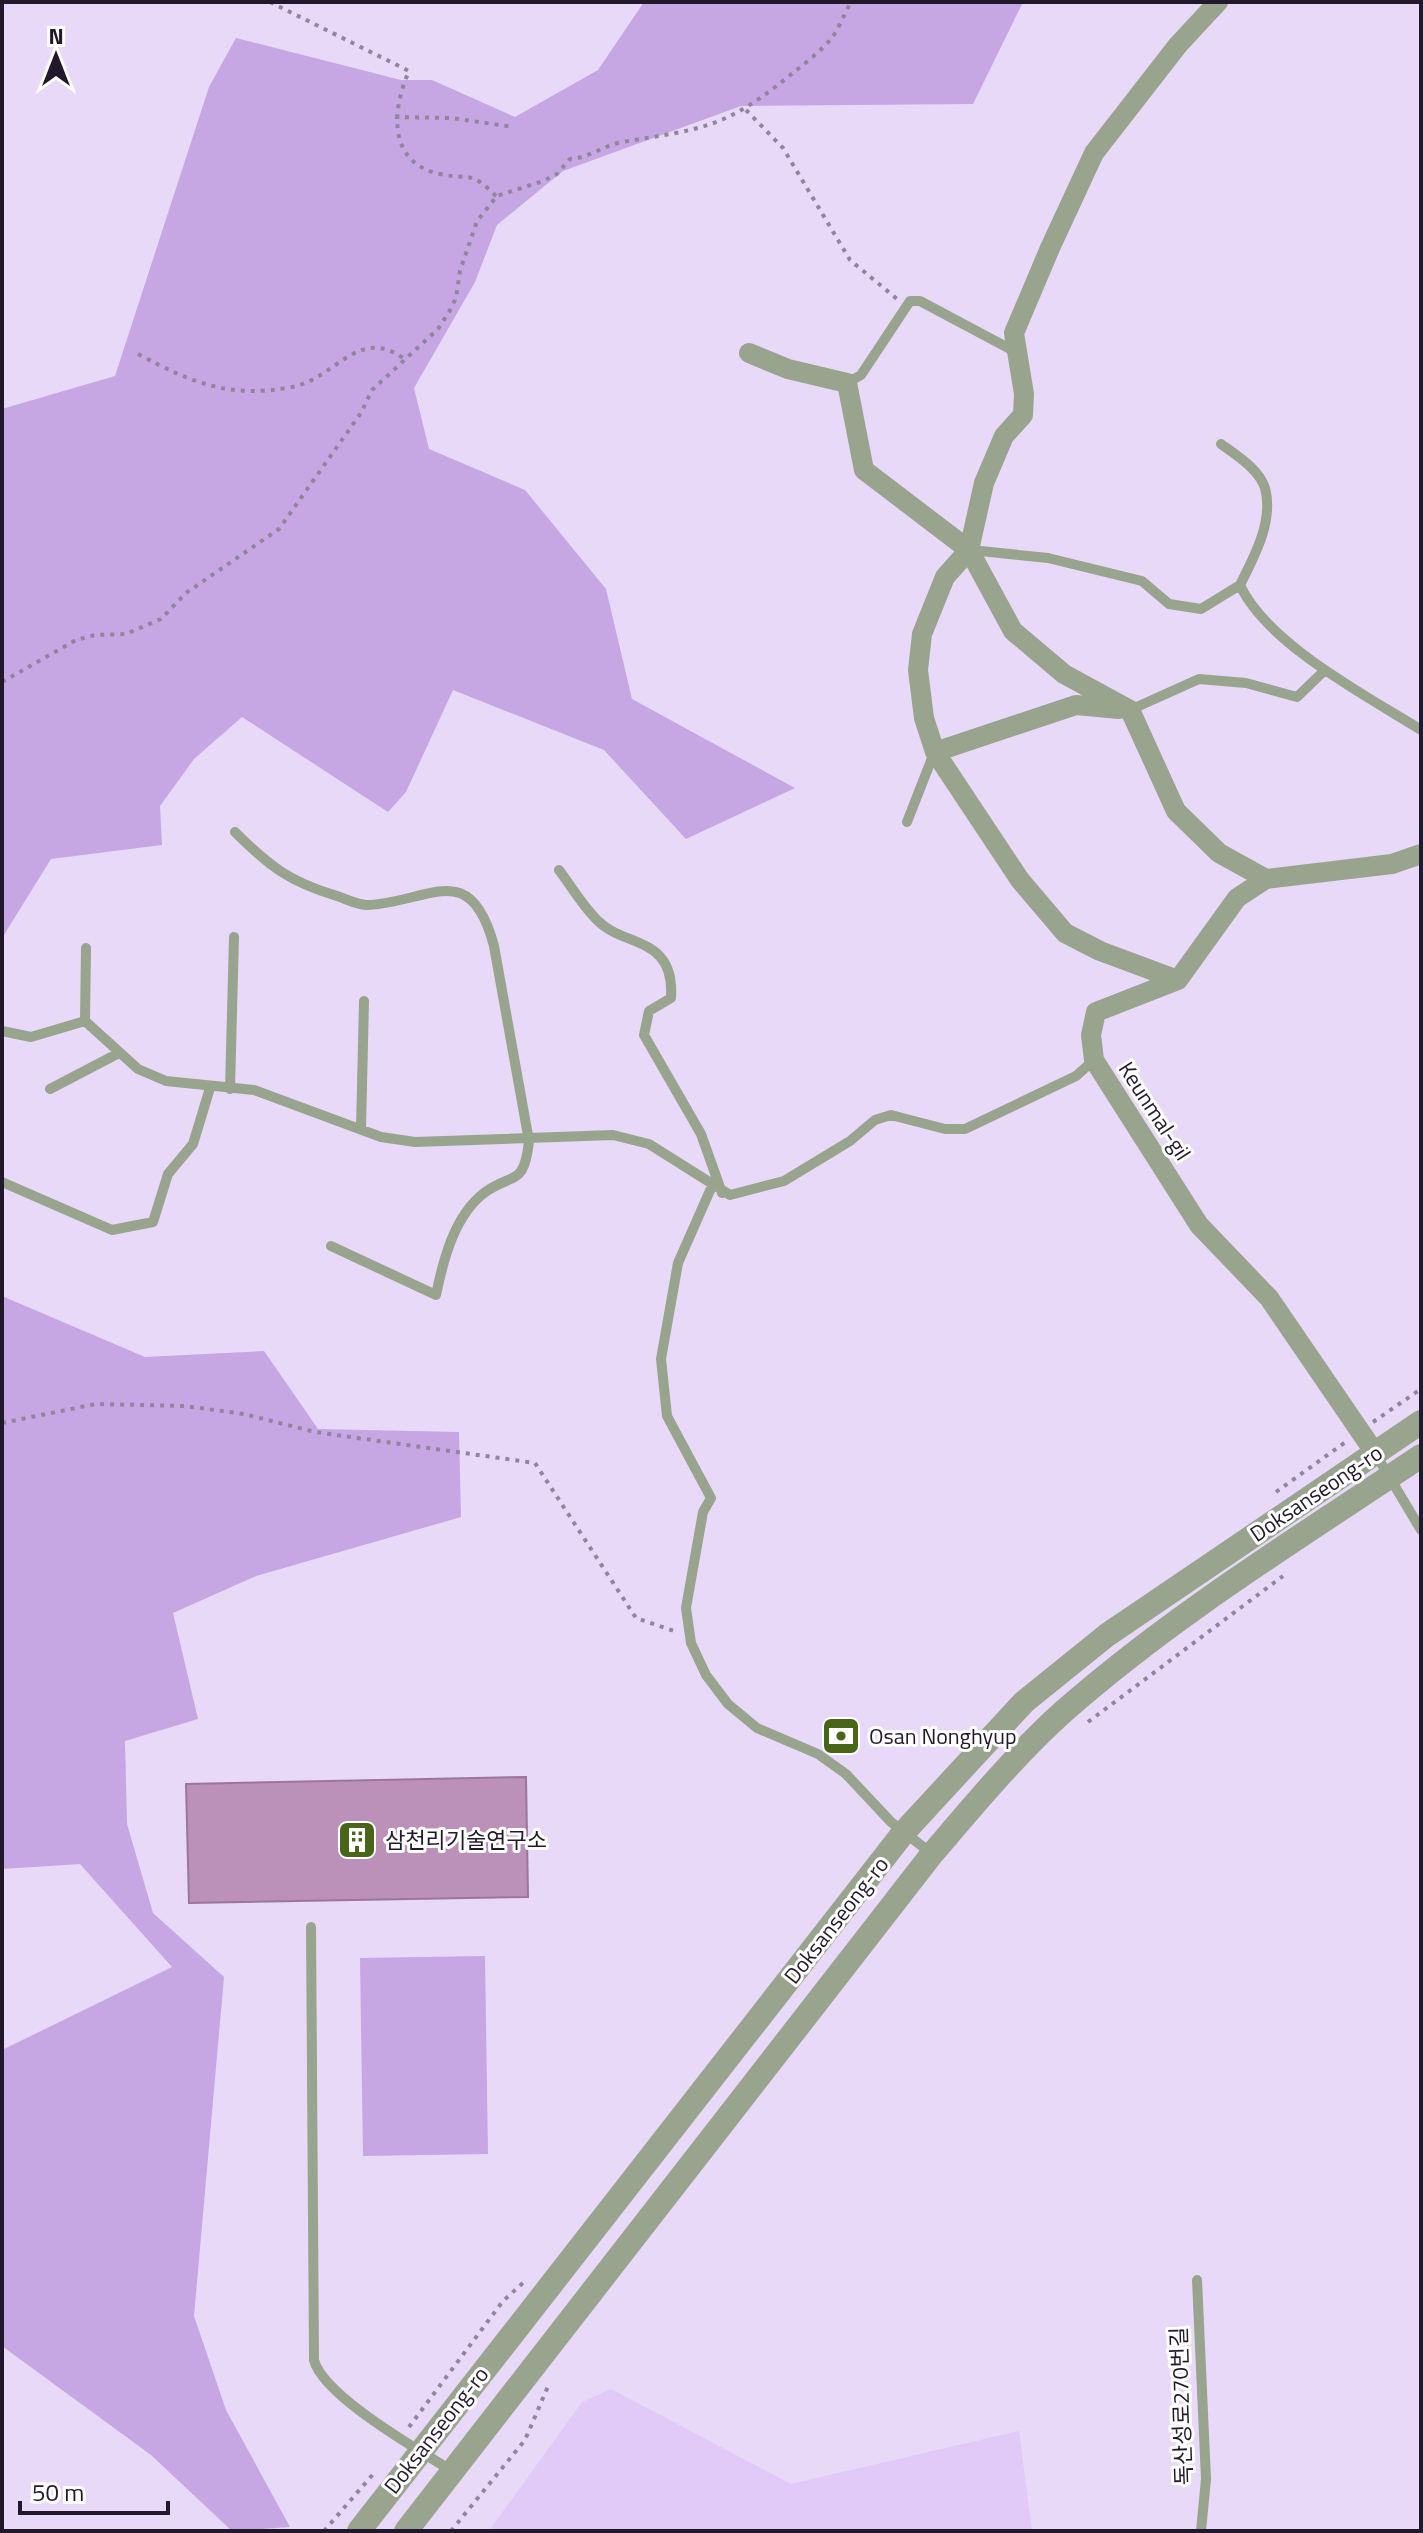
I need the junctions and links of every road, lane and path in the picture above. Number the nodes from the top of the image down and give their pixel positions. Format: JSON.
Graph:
{"nodes":[{"id":1,"x":270,"y":2,"type":"edge"},
{"id":2,"x":851,"y":2,"type":"edge"},
{"id":3,"x":1218,"y":2,"type":"edge"},
{"id":4,"x":746,"y":110,"type":"junction"},
{"id":5,"x":395,"y":117,"type":"junction"},
{"id":6,"x":514,"y":127,"type":"dead end"},
{"id":7,"x":497,"y":196,"type":"junction"},
{"id":8,"x":903,"y":310,"type":"junction"},
{"id":9,"x":1016,"y":352,"type":"junction"},
{"id":10,"x":749,"y":353,"type":"dead end"},
{"id":11,"x":138,"y":354,"type":"dead end"},
{"id":12,"x":403,"y":358,"type":"junction"},
{"id":13,"x":847,"y":383,"type":"junction"},
{"id":14,"x":1221,"y":444,"type":"dead end"},
{"id":15,"x":969,"y":550,"type":"junction"},
{"id":16,"x":1240,"y":585,"type":"junction"},
{"id":17,"x":1325,"y":670,"type":"junction"},
{"id":18,"x":2,"y":682,"type":"edge"},
{"id":19,"x":1130,"y":710,"type":"junction"},
{"id":20,"x":1421,"y":730,"type":"edge"},
{"id":21,"x":935,"y":752,"type":"junction"},
{"id":22,"x":907,"y":822,"type":"dead end"},
{"id":23,"x":235,"y":832,"type":"dead end"},
{"id":24,"x":1421,"y":854,"type":"edge"},
{"id":25,"x":559,"y":870,"type":"dead end"},
{"id":26,"x":1266,"y":879,"type":"junction"},
{"id":27,"x":234,"y":937,"type":"dead end"},
{"id":28,"x":86,"y":948,"type":"dead end"},
{"id":29,"x":1178,"y":980,"type":"junction"},
{"id":30,"x":364,"y":1001,"type":"dead end"},
{"id":31,"x":85,"y":1021,"type":"junction"},
{"id":32,"x":2,"y":1031,"type":"edge"},
{"id":33,"x":119,"y":1053,"type":"junction"},
{"id":34,"x":1094,"y":1060,"type":"junction"},
{"id":35,"x":210,"y":1088,"type":"junction"},
{"id":36,"x":50,"y":1089,"type":"dead end"},
{"id":37,"x":230,"y":1089,"type":"junction"},
{"id":38,"x":361,"y":1129,"type":"junction"},
{"id":39,"x":529,"y":1141,"type":"junction"},
{"id":40,"x":2,"y":1182,"type":"edge"},
{"id":41,"x":712,"y":1186,"type":"junction"},
{"id":42,"x":722,"y":1193,"type":"junction"},
{"id":43,"x":331,"y":1246,"type":"dead end"},
{"id":44,"x":1421,"y":1422,"type":"edge"},
{"id":45,"x":2,"y":1423,"type":"edge"},
{"id":46,"x":1375,"y":1453,"type":"junction"},
{"id":47,"x":1421,"y":1456,"type":"edge"},
{"id":48,"x":1389,"y":1477,"type":"junction"},
{"id":49,"x":1421,"y":1530,"type":"edge"},
{"id":50,"x":1287,"y":1574,"type":"dead end"},
{"id":51,"x":690,"y":1637,"type":"junction"},
{"id":52,"x":1080,"y":1728,"type":"dead end"},
{"id":53,"x":904,"y":1832,"type":"junction"},
{"id":54,"x":932,"y":1854,"type":"junction"},
{"id":55,"x":311,"y":1927,"type":"dead end"},
{"id":56,"x":1197,"y":2280,"type":"dead end"},
{"id":57,"x":552,"y":2378,"type":"dead end"},
{"id":58,"x":419,"y":2451,"type":"junction"},
{"id":59,"x":453,"y":2471,"type":"junction"},
{"id":60,"x":359,"y":2531,"type":"edge"},
{"id":61,"x":406,"y":2531,"type":"edge"},
{"id":62,"x":451,"y":2531,"type":"edge"},
{"id":63,"x":1201,"y":2531,"type":"edge"}],
"edges":[{"from":1,"to":5,"type":"path"},
{"from":2,"to":4,"type":"path"},
{"from":3,"to":9,"type":"street"},
{"from":4,"to":7,"type":"path"},
{"from":4,"to":8,"type":"path"},
{"from":5,"to":6,"type":"path"},
{"from":5,"to":7,"type":"path"},
{"from":7,"to":12,"type":"path"},
{"from":8,"to":9,"type":"lane"},
{"from":8,"to":13,"type":"lane"},
{"from":9,"to":15,"type":"street"},
{"from":10,"to":13,"type":"street"},
{"from":11,"to":12,"type":"path"},
{"from":12,"to":18,"type":"path"},
{"from":13,"to":15,"type":"street"},
{"from":14,"to":16,"type":"lane"},
{"from":15,"to":16,"type":"lane"},
{"from":15,"to":19,"type":"street"},
{"from":15,"to":21,"type":"street"},
{"from":16,"to":17,"type":"lane"},
{"from":17,"to":19,"type":"lane"},
{"from":17,"to":20,"type":"lane"},
{"from":19,"to":21,"type":"street"},
{"from":19,"to":26,"type":"street"},
{"from":21,"to":22,"type":"lane"},
{"from":21,"to":29,"type":"street"},
{"from":23,"to":39,"type":"lane"},
{"from":24,"to":26,"type":"street"},
{"from":25,"to":42,"type":"lane"},
{"from":26,"to":29,"type":"street"},
{"from":27,"to":37,"type":"lane"},
{"from":28,"to":31,"type":"lane"},
{"from":29,"to":34,"type":"street","name":"Keunmal-gil"},
{"from":30,"to":38,"type":"lane"},
{"from":31,"to":32,"type":"lane"},
{"from":31,"to":33,"type":"lane"},
{"from":33,"to":35,"type":"lane"},
{"from":33,"to":36,"type":"lane"},
{"from":34,"to":42,"type":"lane"},
{"from":34,"to":46,"type":"street","name":"Keunmal-gil"},
{"from":35,"to":37,"type":"lane"},
{"from":35,"to":40,"type":"lane"},
{"from":37,"to":38,"type":"lane"},
{"from":38,"to":39,"type":"lane"},
{"from":39,"to":41,"type":"lane"},
{"from":39,"to":43,"type":"lane"},
{"from":41,"to":42,"type":"lane"},
{"from":41,"to":51,"type":"lane"},
{"from":44,"to":46,"type":"street","name":"Doksanseong-ro"},
{"from":45,"to":51,"type":"path"},
{"from":46,"to":48,"type":"lane"},
{"from":46,"to":53,"type":"street","name":"Doksanseong-ro"},
{"from":47,"to":48,"type":"street","name":"Doksanseong-ro"},
{"from":48,"to":49,"type":"lane"},
{"from":48,"to":54,"type":"street","name":"Doksanseong-ro"},
{"from":50,"to":52,"type":"path"},
{"from":51,"to":53,"type":"lane"},
{"from":53,"to":54,"type":"lane"},
{"from":53,"to":58,"type":"street","name":"Doksanseong-ro"},
{"from":54,"to":59,"type":"street","name":"Doksanseong-ro"},
{"from":55,"to":58,"type":"lane"},
{"from":56,"to":63,"type":"lane","name":"독산성로270번길"},
{"from":57,"to":62,"type":"path"},
{"from":58,"to":59,"type":"lane"},
{"from":58,"to":60,"type":"street","name":"Doksanseong-ro"},
{"from":59,"to":61,"type":"street","name":"Doksanseong-ro"}]}
